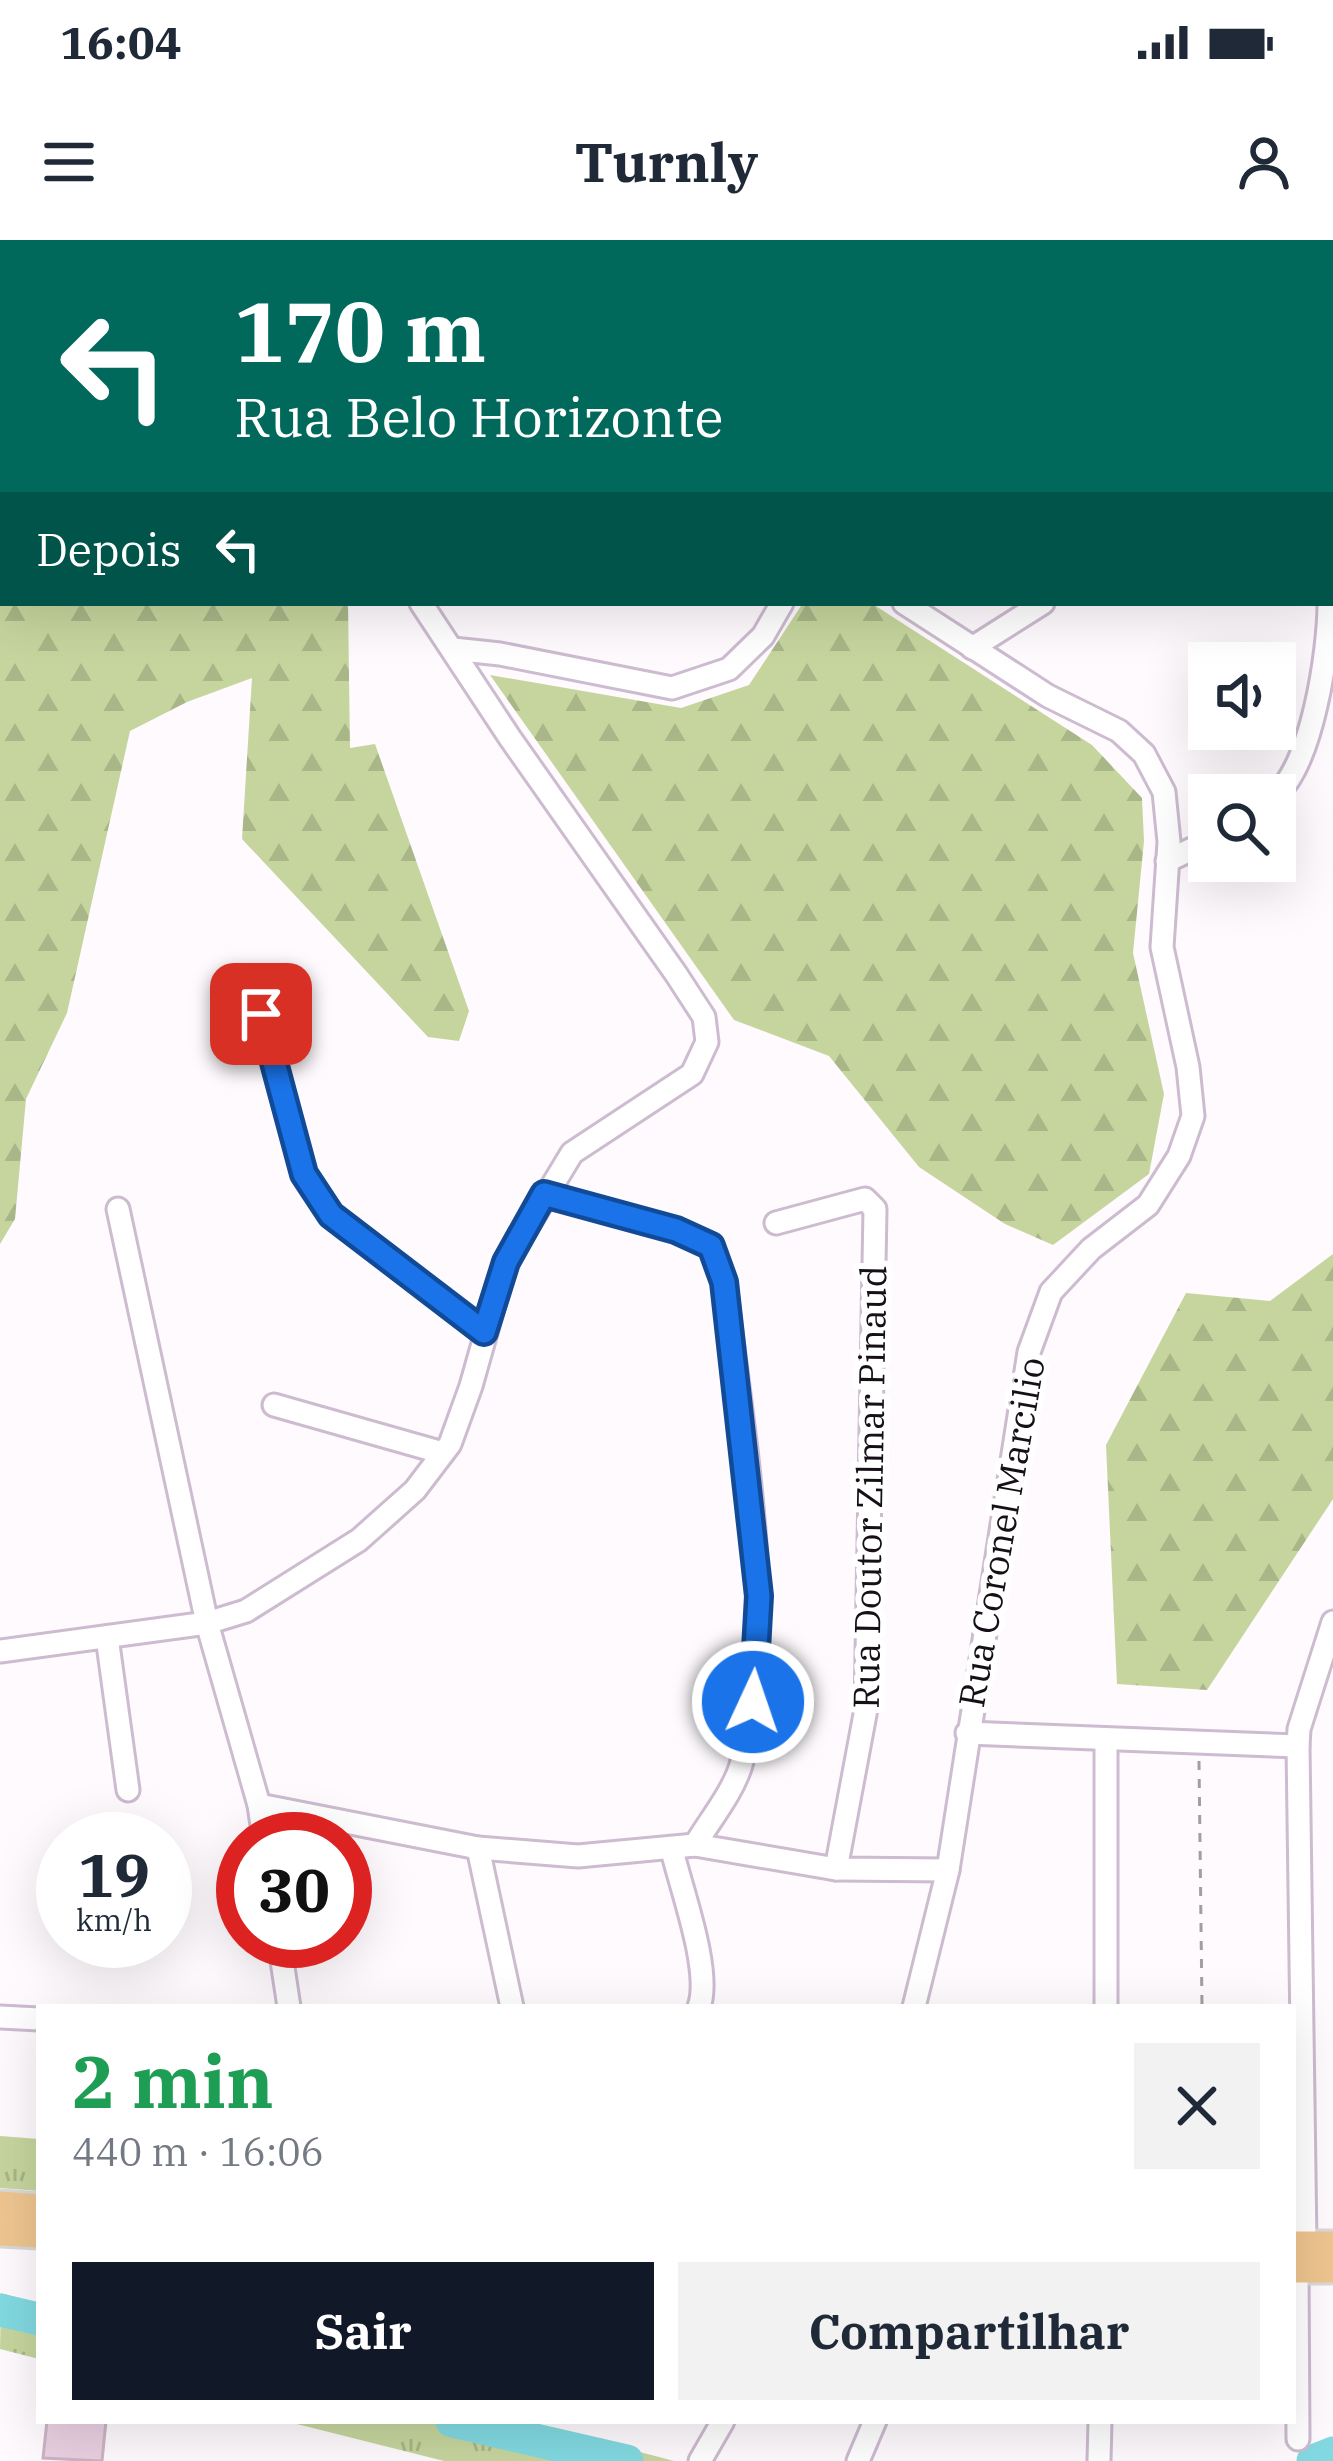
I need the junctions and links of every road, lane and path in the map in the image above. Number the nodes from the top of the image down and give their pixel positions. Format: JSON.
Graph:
{"nodes":[{"id":1,"x":1010,"y":240,"type":"edge"},
{"id":2,"x":1030,"y":240,"type":"edge"},
{"id":3,"x":423,"y":606,"type":"edge"},
{"id":4,"x":780,"y":606,"type":"edge"},
{"id":5,"x":909,"y":606,"type":"edge"},
{"id":6,"x":1038,"y":606,"type":"edge"},
{"id":7,"x":1329,"y":606,"type":"edge"},
{"id":8,"x":972,"y":648,"type":"junction"},
{"id":9,"x":453,"y":650,"type":"junction"},
{"id":10,"x":1292,"y":774,"type":"edge"},
{"id":11,"x":1188,"y":851,"type":"edge"},
{"id":12,"x":1167,"y":861,"type":"junction"},
{"id":13,"x":261,"y":1014,"type":"dead end"},
{"id":14,"x":544,"y":1194,"type":"junction"},
{"id":15,"x":118,"y":1209,"type":"dead end"},
{"id":16,"x":776,"y":1222,"type":"dead end"},
{"id":17,"x":484,"y":1332,"type":"junction"},
{"id":18,"x":274,"y":1405,"type":"dead end"},
{"id":19,"x":443,"y":1453,"type":"junction"},
{"id":20,"x":1333,"y":1622,"type":"edge"},
{"id":21,"x":207,"y":1623,"type":"junction"},
{"id":22,"x":107,"y":1637,"type":"junction"},
{"id":23,"x":0,"y":1651,"type":"edge"},
{"id":24,"x":967,"y":1733,"type":"junction"},
{"id":25,"x":1106,"y":1739,"type":"junction"},
{"id":26,"x":1199,"y":1742,"type":"junction"},
{"id":27,"x":1298,"y":1746,"type":"junction"},
{"id":28,"x":128,"y":1790,"type":"dead end"},
{"id":29,"x":260,"y":1805,"type":"junction"},
{"id":30,"x":261,"y":1812,"type":"edge"},
{"id":31,"x":695,"y":1845,"type":"junction"},
{"id":32,"x":478,"y":1848,"type":"junction"},
{"id":33,"x":672,"y":1850,"type":"junction"},
{"id":34,"x":836,"y":1869,"type":"junction"},
{"id":35,"x":948,"y":1870,"type":"junction"},
{"id":36,"x":283,"y":1968,"type":"edge"},
{"id":37,"x":289,"y":2004,"type":"edge"},
{"id":38,"x":511,"y":2004,"type":"edge"},
{"id":39,"x":700,"y":2004,"type":"edge"},
{"id":40,"x":915,"y":2004,"type":"edge"},
{"id":41,"x":1106,"y":2004,"type":"edge"},
{"id":42,"x":1202,"y":2004,"type":"edge"},
{"id":43,"x":0,"y":2017,"type":"edge"},
{"id":44,"x":36,"y":2019,"type":"edge"},
{"id":45,"x":0,"y":2205,"type":"edge"},
{"id":46,"x":36,"y":2208,"type":"edge"},
{"id":47,"x":0,"y":2232,"type":"edge"},
{"id":48,"x":36,"y":2234,"type":"edge"},
{"id":49,"x":1304,"y":2255,"type":"edge"},
{"id":50,"x":1333,"y":2269,"type":"edge"},
{"id":51,"x":721,"y":2424,"type":"edge"},
{"id":52,"x":874,"y":2424,"type":"edge"},
{"id":53,"x":1100,"y":2424,"type":"edge"},
{"id":54,"x":1298,"y":2439,"type":"dead end"},
{"id":55,"x":700,"y":2461,"type":"edge"},
{"id":56,"x":858,"y":2461,"type":"edge"},
{"id":57,"x":1099,"y":2461,"type":"edge"}],
"edges":[{"from":1,"to":2,"type":"street"},
{"from":3,"to":9,"type":"street"},
{"from":4,"to":9,"type":"street"},
{"from":5,"to":8,"type":"street","name":"Rua Coronel Marcilio"},
{"from":6,"to":8,"type":"street"},
{"from":7,"to":10,"type":"street"},
{"from":8,"to":12,"type":"street","name":"Rua Coronel Marcilio"},
{"from":9,"to":14,"type":"street"},
{"from":11,"to":12,"type":"street"},
{"from":12,"to":24,"type":"street","name":"Rua Coronel Marcilio"},
{"from":13,"to":17,"type":"street"},
{"from":14,"to":17,"type":"street"},
{"from":14,"to":31,"type":"street"},
{"from":15,"to":21,"type":"street"},
{"from":16,"to":34,"type":"street","name":"Rua Doutor Zilmar Pinaud"},
{"from":17,"to":19,"type":"street"},
{"from":18,"to":19,"type":"street"},
{"from":19,"to":21,"type":"street"},
{"from":20,"to":27,"type":"street"},
{"from":21,"to":22,"type":"street"},
{"from":21,"to":29,"type":"street"},
{"from":22,"to":23,"type":"street"},
{"from":22,"to":28,"type":"street"},
{"from":24,"to":25,"type":"street"},
{"from":24,"to":35,"type":"street","name":"Rua Coronel Marcilio"},
{"from":25,"to":26,"type":"street"},
{"from":25,"to":41,"type":"street"},
{"from":26,"to":27,"type":"street"},
{"from":26,"to":42,"type":"path"},
{"from":27,"to":49,"type":"street"},
{"from":29,"to":30,"type":"street"},
{"from":29,"to":32,"type":"street"},
{"from":31,"to":33,"type":"street"},
{"from":31,"to":34,"type":"street"},
{"from":32,"to":33,"type":"street"},
{"from":32,"to":38,"type":"street"},
{"from":33,"to":39,"type":"street"},
{"from":34,"to":35,"type":"street"},
{"from":35,"to":40,"type":"street","name":"Rua Coronel Marcilio"},
{"from":36,"to":37,"type":"street"},
{"from":43,"to":44,"type":"street"},
{"from":45,"to":46,"type":"main road"},
{"from":47,"to":48,"type":"main road"},
{"from":49,"to":50,"type":"main road"},
{"from":49,"to":54,"type":"street"},
{"from":51,"to":55,"type":"street"},
{"from":52,"to":56,"type":"street"},
{"from":53,"to":57,"type":"street"}]}
